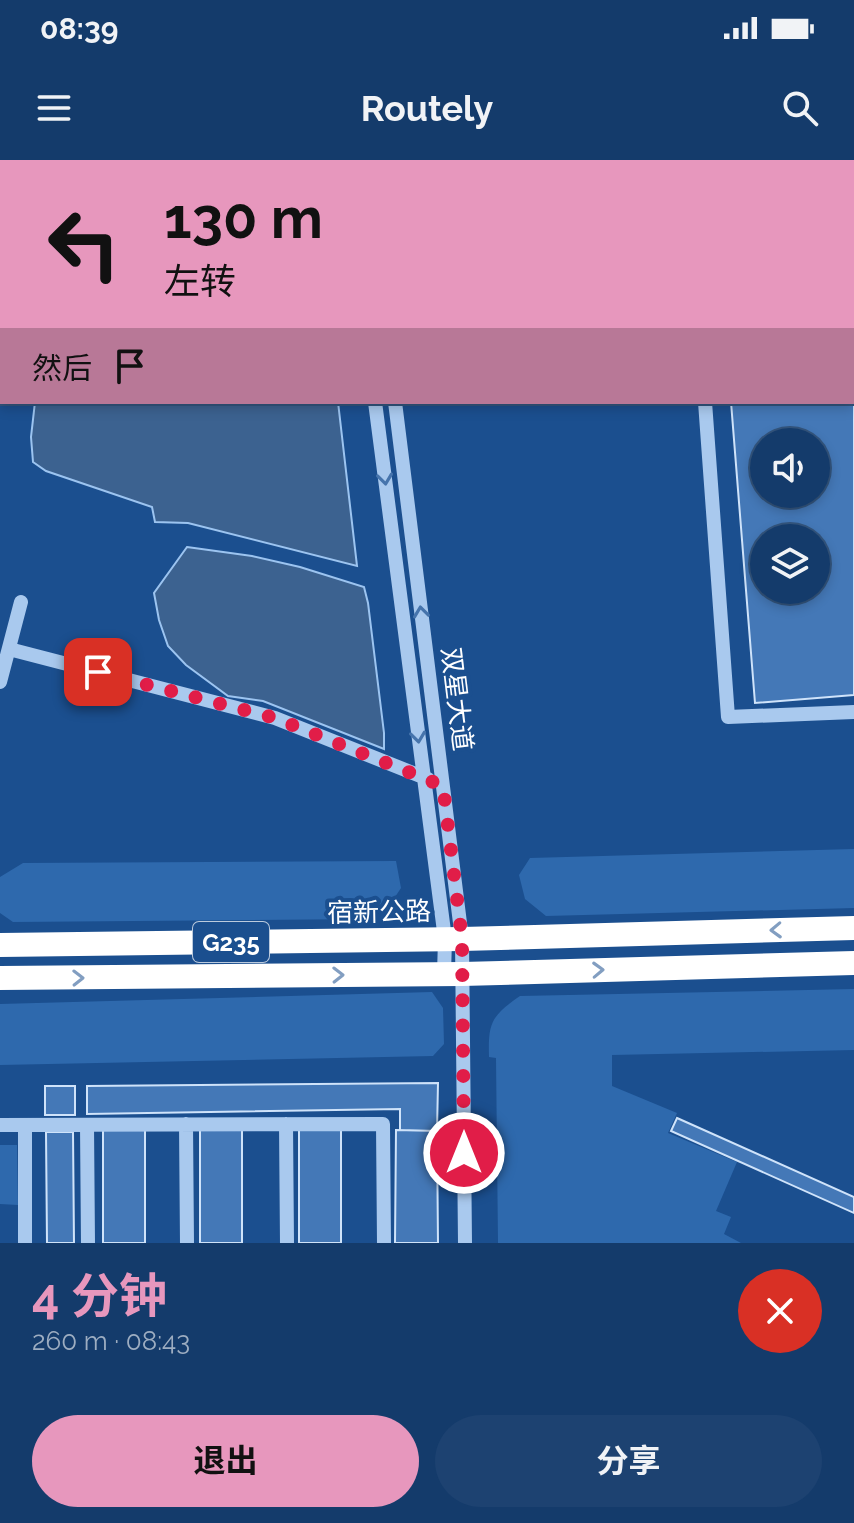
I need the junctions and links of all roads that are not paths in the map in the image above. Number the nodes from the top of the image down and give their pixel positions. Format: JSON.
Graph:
{"nodes":[{"id":1,"x":375,"y":404,"type":"edge"},
{"id":2,"x":395,"y":404,"type":"edge"},
{"id":3,"x":705,"y":404,"type":"edge"},
{"id":4,"x":21,"y":602,"type":"dead end"},
{"id":5,"x":9,"y":649,"type":"junction"},
{"id":6,"x":0,"y":682,"type":"edge"},
{"id":7,"x":854,"y":712,"type":"edge"},
{"id":8,"x":424,"y":778,"type":"junction"},
{"id":9,"x":443,"y":786,"type":"junction"},
{"id":10,"x":854,"y":928,"type":"edge"},
{"id":11,"x":454,"y":939,"type":"junction"},
{"id":12,"x":0,"y":945,"type":"edge"},
{"id":13,"x":854,"y":963,"type":"edge"},
{"id":14,"x":453,"y":974,"type":"junction"},
{"id":15,"x":0,"y":978,"type":"edge"},
{"id":16,"x":186,"y":1124,"type":"junction"},
{"id":17,"x":286,"y":1124,"type":"junction"},
{"id":18,"x":0,"y":1125,"type":"edge"},
{"id":19,"x":25,"y":1125,"type":"junction"},
{"id":20,"x":87,"y":1125,"type":"junction"},
{"id":21,"x":25,"y":1243,"type":"edge"},
{"id":22,"x":88,"y":1243,"type":"edge"},
{"id":23,"x":187,"y":1243,"type":"edge"},
{"id":24,"x":287,"y":1243,"type":"edge"},
{"id":25,"x":384,"y":1243,"type":"edge"},
{"id":26,"x":465,"y":1243,"type":"edge"}],
"edges":[{"from":1,"to":8,"type":"street","name":"双星大道","one_way":true},
{"from":9,"to":2,"type":"street","name":"双星大道","one_way":true},
{"from":3,"to":7,"type":"street"},
{"from":4,"to":5,"type":"street"},
{"from":5,"to":6,"type":"street"},
{"from":5,"to":8,"type":"street"},
{"from":8,"to":9,"type":"street"},
{"from":8,"to":11,"type":"street","name":"双星大道"},
{"from":9,"to":11,"type":"street","name":"双星大道"},
{"from":10,"to":11,"type":"highway","name":"宿新公路","number":"G235","one_way":true},
{"from":11,"to":12,"type":"highway","name":"宿新公路","number":"G235"},
{"from":11,"to":14,"type":"street","name":"双星大道"},
{"from":14,"to":13,"type":"highway","number":"G235","one_way":true},
{"from":15,"to":14,"type":"highway","number":"G235","one_way":true},
{"from":14,"to":26,"type":"street","name":"双星大道"},
{"from":16,"to":17,"type":"street"},
{"from":16,"to":20,"type":"street"},
{"from":16,"to":23,"type":"street"},
{"from":17,"to":24,"type":"street"},
{"from":17,"to":25,"type":"street"},
{"from":18,"to":19,"type":"street"},
{"from":19,"to":20,"type":"street"},
{"from":19,"to":21,"type":"street"},
{"from":20,"to":22,"type":"street"}]}
